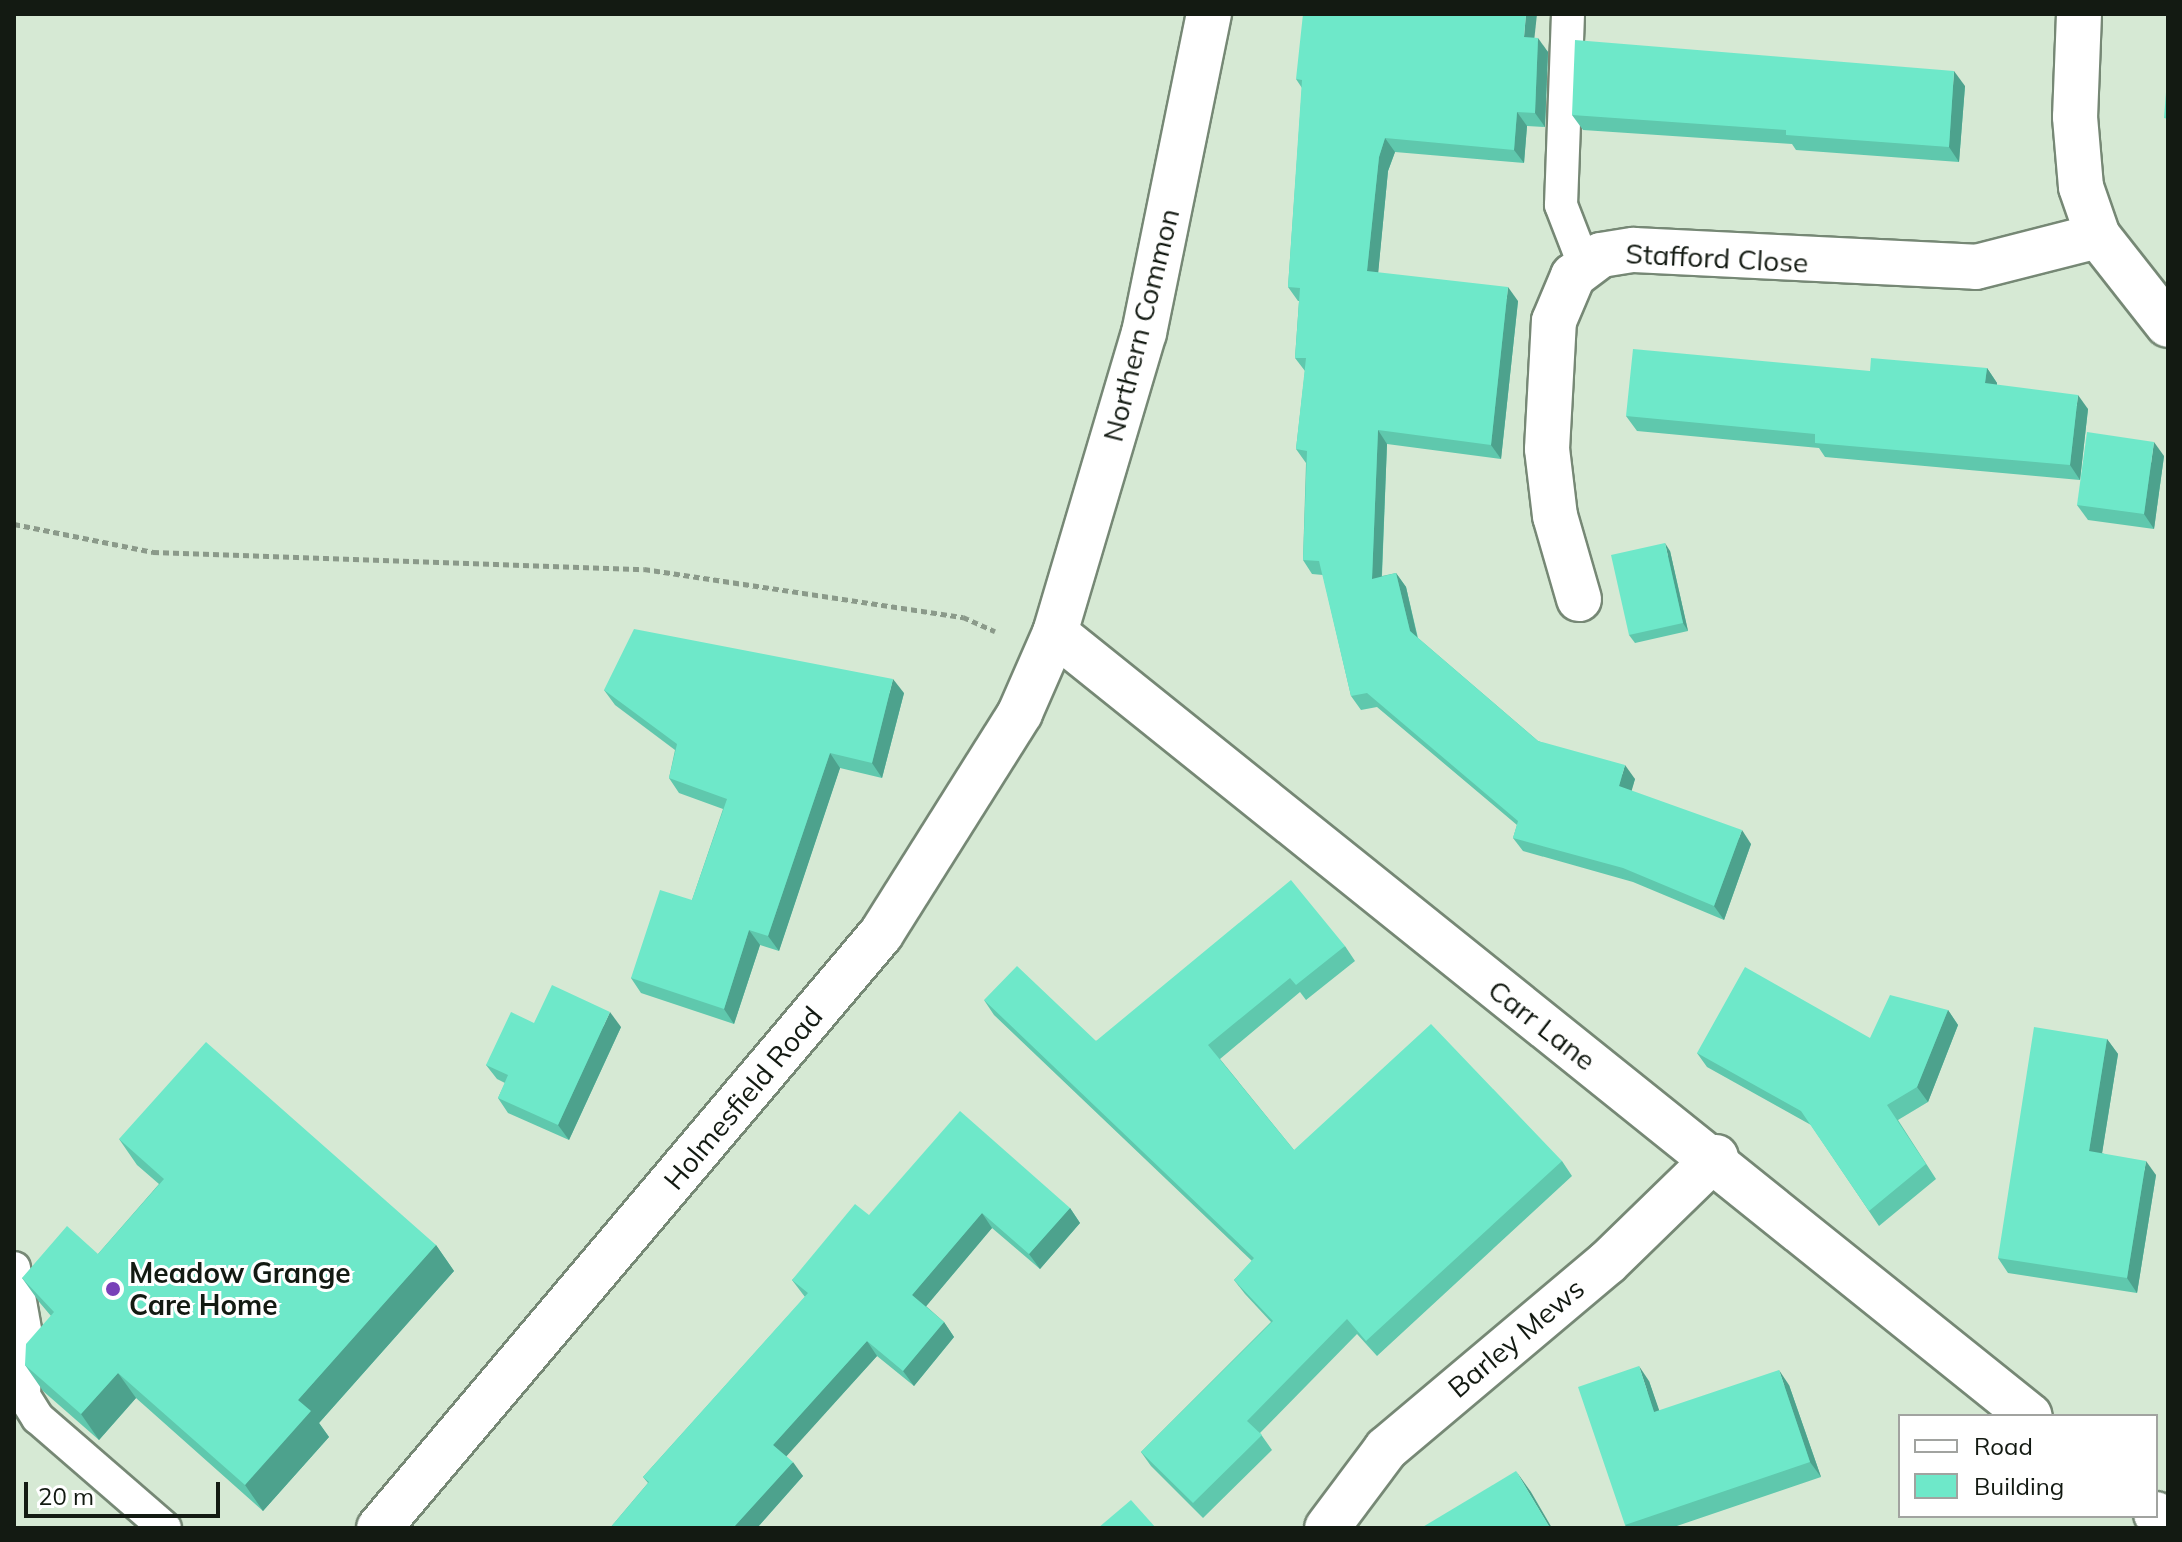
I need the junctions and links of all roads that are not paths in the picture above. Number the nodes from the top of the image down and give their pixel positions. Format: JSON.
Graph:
{"nodes":[{"id":1,"x":1209,"y":14,"type":"edge"},
{"id":2,"x":1568,"y":14,"type":"edge"},
{"id":3,"x":2079,"y":14,"type":"edge"},
{"id":4,"x":2098,"y":236,"type":"junction"},
{"id":5,"x":1585,"y":267,"type":"junction"},
{"id":6,"x":2168,"y":325,"type":"edge"},
{"id":7,"x":1579,"y":599,"type":"dead end"},
{"id":8,"x":1051,"y":644,"type":"junction"},
{"id":9,"x":1716,"y":1157,"type":"junction"},
{"id":10,"x":14,"y":1268,"type":"edge"},
{"id":11,"x":2028,"y":1414,"type":"edge"},
{"id":12,"x":165,"y":1528,"type":"edge"},
{"id":13,"x":379,"y":1528,"type":"edge"},
{"id":14,"x":1327,"y":1528,"type":"edge"}],
"edges":[{"from":1,"to":8,"type":"main road","name":"Northern Common"},
{"from":2,"to":5,"type":"lane"},
{"from":3,"to":4,"type":"main road"},
{"from":4,"to":5,"type":"main road","name":"Stafford Close"},
{"from":4,"to":6,"type":"main road"},
{"from":5,"to":7,"type":"main road","name":"Stafford Close"},
{"from":8,"to":9,"type":"main road","name":"Carr Lane"},
{"from":8,"to":13,"type":"main road","name":"Holmesfield Road"},
{"from":9,"to":11,"type":"main road","name":"Carr Lane"},
{"from":9,"to":14,"type":"main road","name":"Barley Mews"},
{"from":10,"to":12,"type":"lane"}]}
